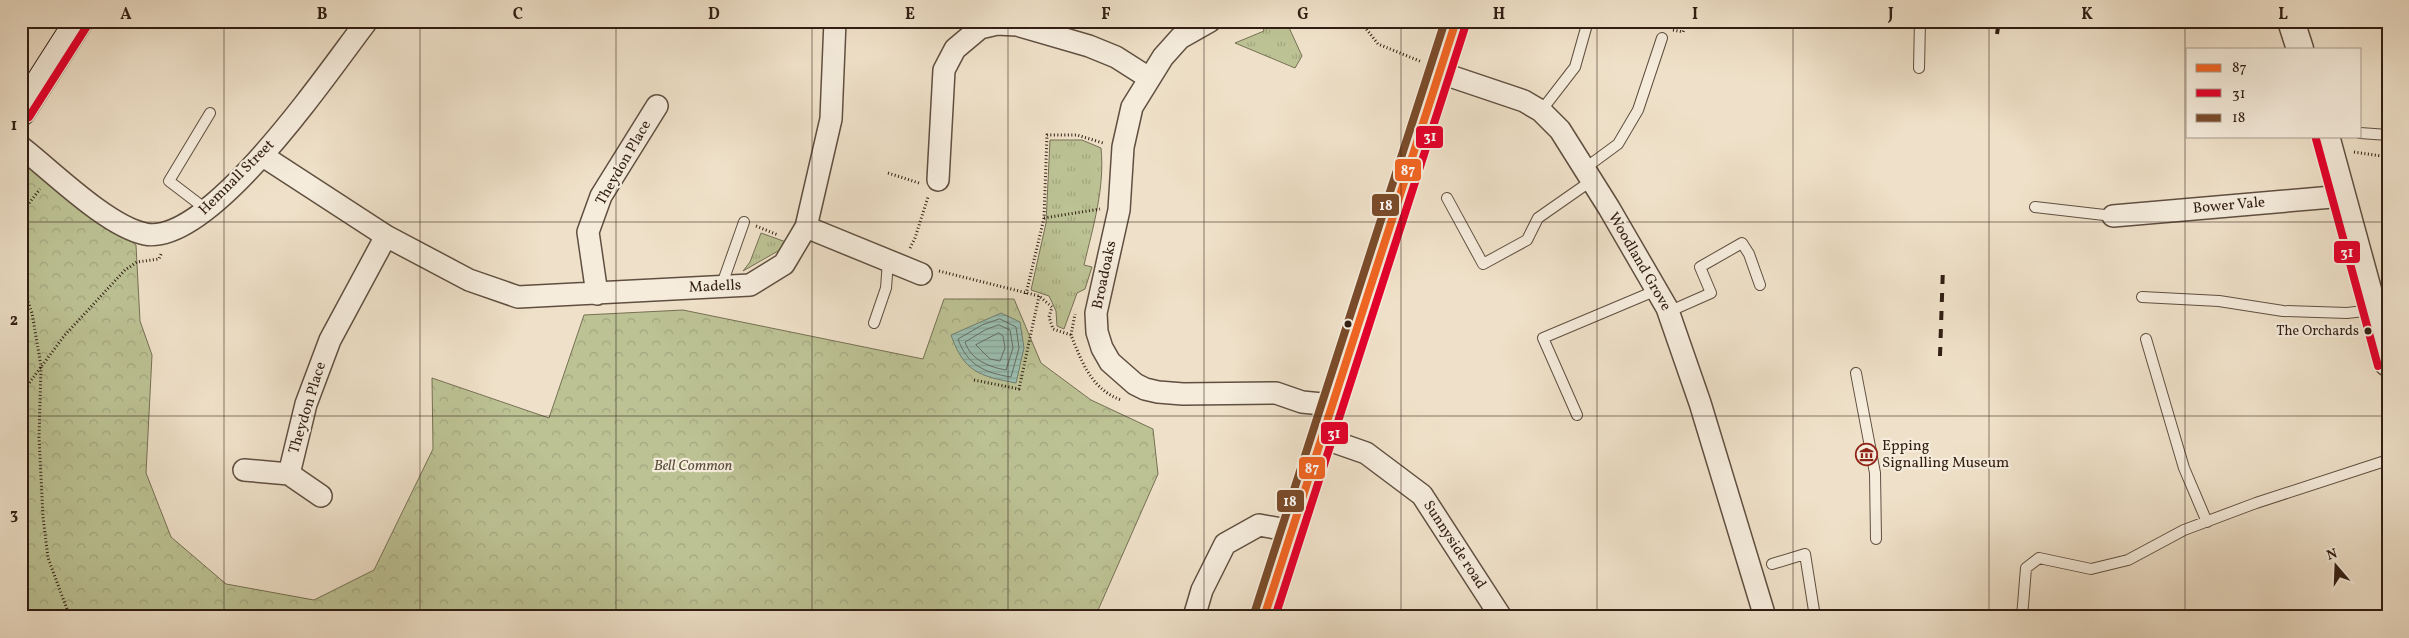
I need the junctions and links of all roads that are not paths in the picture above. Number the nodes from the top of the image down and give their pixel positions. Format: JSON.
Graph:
{"nodes":[{"id":1,"x":79,"y":21,"type":"edge"},
{"id":2,"x":367,"y":21,"type":"edge"},
{"id":3,"x":835,"y":21,"type":"edge"},
{"id":4,"x":1210,"y":21,"type":"edge"},
{"id":5,"x":1456,"y":21,"type":"edge"},
{"id":6,"x":1588,"y":21,"type":"edge"},
{"id":7,"x":1920,"y":21,"type":"edge"},
{"id":8,"x":2291,"y":21,"type":"edge"},
{"id":9,"x":1018,"y":23,"type":"edge"},
{"id":10,"x":1662,"y":38,"type":"dead end"},
{"id":11,"x":2300,"y":48,"type":"edge"},
{"id":12,"x":1919,"y":68,"type":"dead end"},
{"id":13,"x":1441,"y":71,"type":"junction"},
{"id":14,"x":1149,"y":78,"type":"junction"},
{"id":15,"x":657,"y":106,"type":"dead end"},
{"id":16,"x":1541,"y":111,"type":"junction"},
{"id":17,"x":21,"y":112,"type":"edge"},
{"id":18,"x":210,"y":114,"type":"dead end"},
{"id":19,"x":2362,"y":133,"type":"edge"},
{"id":20,"x":2388,"y":134,"type":"edge"},
{"id":21,"x":2328,"y":143,"type":"edge"},
{"id":22,"x":21,"y":147,"type":"edge"},
{"id":23,"x":263,"y":156,"type":"junction"},
{"id":24,"x":1588,"y":175,"type":"junction"},
{"id":25,"x":933,"y":183,"type":"road end"},
{"id":26,"x":2344,"y":196,"type":"junction"},
{"id":27,"x":1447,"y":198,"type":"dead end"},
{"id":28,"x":2035,"y":207,"type":"dead end"},
{"id":29,"x":207,"y":210,"type":"junction"},
{"id":30,"x":2113,"y":216,"type":"joint"},
{"id":31,"x":744,"y":222,"type":"road end"},
{"id":32,"x":801,"y":234,"type":"junction"},
{"id":33,"x":386,"y":236,"type":"junction"},
{"id":34,"x":894,"y":263,"type":"junction"},
{"id":35,"x":921,"y":274,"type":"road end"},
{"id":36,"x":1760,"y":285,"type":"dead end"},
{"id":37,"x":721,"y":287,"type":"junction"},
{"id":38,"x":1656,"y":290,"type":"junction"},
{"id":39,"x":597,"y":294,"type":"junction"},
{"id":40,"x":2142,"y":297,"type":"dead end"},
{"id":41,"x":2374,"y":310,"type":"junction"},
{"id":42,"x":1668,"y":312,"type":"junction"},
{"id":43,"x":874,"y":323,"type":"dead end"},
{"id":44,"x":2146,"y":338,"type":"dead end"},
{"id":45,"x":2388,"y":364,"type":"edge"},
{"id":46,"x":1856,"y":373,"type":"dead end"},
{"id":47,"x":1332,"y":405,"type":"junction"},
{"id":48,"x":1577,"y":416,"type":"dead end"},
{"id":49,"x":1322,"y":438,"type":"junction"},
{"id":50,"x":2388,"y":460,"type":"edge"},
{"id":51,"x":244,"y":470,"type":"dead end"},
{"id":52,"x":288,"y":474,"type":"junction"},
{"id":53,"x":320,"y":496,"type":"dead end"},
{"id":54,"x":2207,"y":522,"type":"junction"},
{"id":55,"x":1292,"y":530,"type":"junction"},
{"id":56,"x":1876,"y":539,"type":"dead end"},
{"id":57,"x":1772,"y":564,"type":"dead end"},
{"id":58,"x":1194,"y":617,"type":"edge"},
{"id":59,"x":1264,"y":617,"type":"edge"},
{"id":60,"x":1501,"y":617,"type":"edge"},
{"id":61,"x":1765,"y":617,"type":"edge"},
{"id":62,"x":1815,"y":617,"type":"edge"},
{"id":63,"x":2022,"y":617,"type":"edge"}],
"edges":[{"from":1,"to":17,"type":"main road"},
{"from":2,"to":23,"type":"street","name":"Hemnall Street"},
{"from":3,"to":32,"type":"street","name":"Madells"},
{"from":4,"to":14,"type":"street","name":"Broadoaks"},
{"from":5,"to":13,"type":"street"},
{"from":6,"to":16,"type":"lane"},
{"from":7,"to":12,"type":"lane"},
{"from":8,"to":11,"type":"street"},
{"from":9,"to":14,"type":"street"},
{"from":9,"to":25,"type":"street"},
{"from":10,"to":24,"type":"lane"},
{"from":13,"to":16,"type":"street","name":"Woodland Grove"},
{"from":13,"to":47,"type":"street"},
{"from":14,"to":47,"type":"street","name":"Broadoaks"},
{"from":15,"to":39,"type":"street","name":"Theydon Place"},
{"from":16,"to":24,"type":"street","name":"Woodland Grove"},
{"from":18,"to":29,"type":"lane"},
{"from":19,"to":20,"type":"lane"},
{"from":21,"to":26,"type":"street"},
{"from":22,"to":29,"type":"street","name":"Hemnall Street"},
{"from":23,"to":29,"type":"street","name":"Hemnall Street"},
{"from":23,"to":33,"type":"street"},
{"from":24,"to":27,"type":"lane"},
{"from":24,"to":38,"type":"street","name":"Woodland Grove"},
{"from":26,"to":30,"type":"street","name":"Bower Vale"},
{"from":26,"to":41,"type":"street"},
{"from":28,"to":30,"type":"lane"},
{"from":31,"to":37,"type":"lane"},
{"from":32,"to":34,"type":"street"},
{"from":32,"to":37,"type":"street","name":"Madells"},
{"from":33,"to":39,"type":"street"},
{"from":33,"to":52,"type":"street","name":"Theydon Place"},
{"from":34,"to":35,"type":"street"},
{"from":34,"to":43,"type":"lane"},
{"from":36,"to":42,"type":"lane"},
{"from":37,"to":39,"type":"street","name":"Madells"},
{"from":38,"to":42,"type":"street","name":"Woodland Grove"},
{"from":38,"to":48,"type":"lane"},
{"from":40,"to":41,"type":"lane"},
{"from":41,"to":45,"type":"street"},
{"from":42,"to":61,"type":"street","name":"Woodland Grove"},
{"from":44,"to":54,"type":"lane"},
{"from":46,"to":56,"type":"lane"},
{"from":47,"to":49,"type":"street"},
{"from":49,"to":55,"type":"street"},
{"from":49,"to":60,"type":"street","name":"Sunnyside road"},
{"from":50,"to":54,"type":"lane"},
{"from":51,"to":52,"type":"street","name":"Theydon Place"},
{"from":52,"to":53,"type":"street","name":"Theydon Place"},
{"from":54,"to":63,"type":"lane"},
{"from":55,"to":58,"type":"street"},
{"from":55,"to":59,"type":"street"},
{"from":57,"to":62,"type":"lane"}]}
